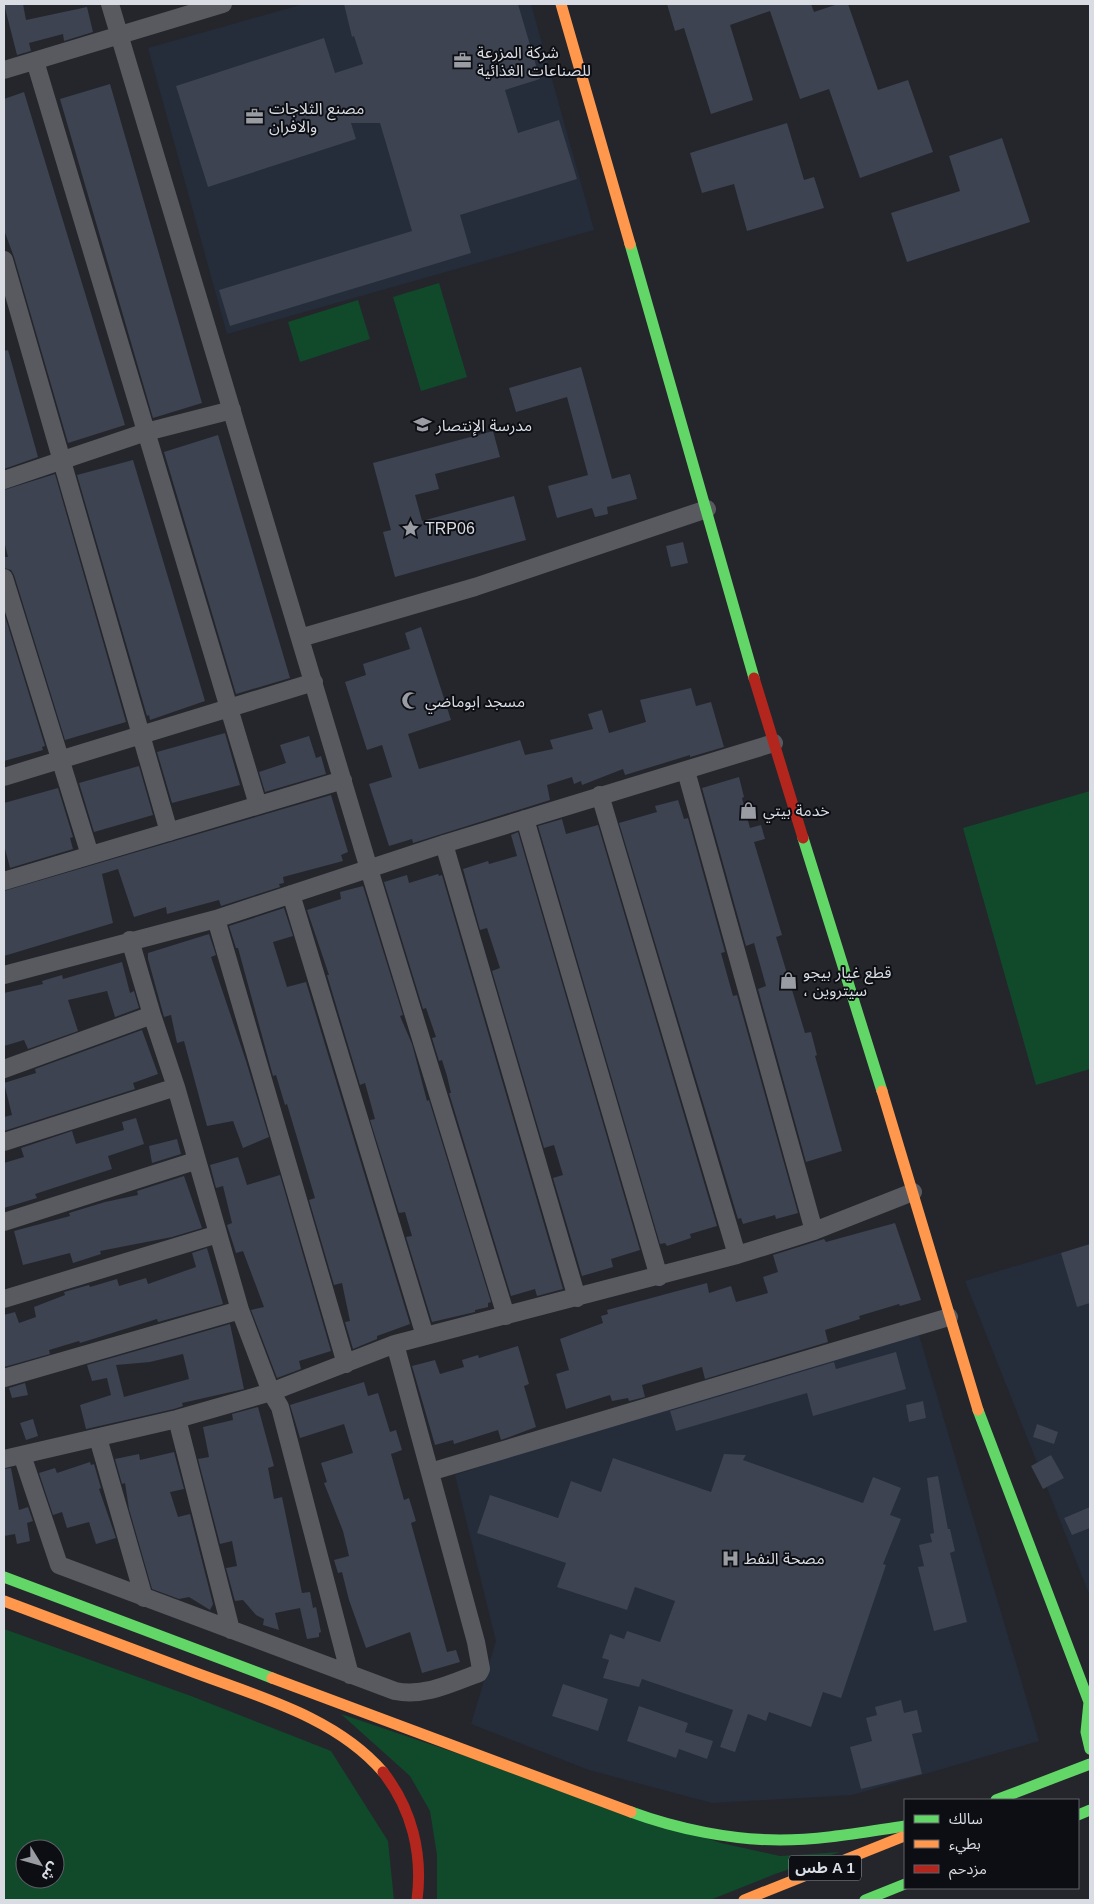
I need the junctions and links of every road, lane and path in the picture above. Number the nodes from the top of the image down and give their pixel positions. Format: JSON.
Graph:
{"nodes":[{"id":1,"x":110,"y":4,"type":"edge"},
{"id":2,"x":223,"y":4,"type":"edge"},
{"id":3,"x":561,"y":4,"type":"edge"},
{"id":4,"x":120,"y":35,"type":"junction"},
{"id":5,"x":35,"y":61,"type":"junction"},
{"id":6,"x":4,"y":70,"type":"edge"},
{"id":7,"x":4,"y":260,"type":"edge"},
{"id":8,"x":232,"y":410,"type":"junction"},
{"id":9,"x":146,"y":432,"type":"junction"},
{"id":10,"x":61,"y":459,"type":"junction"},
{"id":11,"x":4,"y":480,"type":"edge"},
{"id":12,"x":707,"y":509,"type":"junction"},
{"id":13,"x":4,"y":578,"type":"edge"},
{"id":14,"x":300,"y":638,"type":"junction"},
{"id":15,"x":314,"y":682,"type":"junction"},
{"id":16,"x":228,"y":708,"type":"junction"},
{"id":17,"x":141,"y":735,"type":"junction"},
{"id":18,"x":774,"y":743,"type":"junction"},
{"id":19,"x":60,"y":760,"type":"junction"},
{"id":20,"x":686,"y":771,"type":"junction"},
{"id":21,"x":4,"y":777,"type":"edge"},
{"id":22,"x":343,"y":780,"type":"junction"},
{"id":23,"x":600,"y":795,"type":"junction"},
{"id":24,"x":258,"y":805,"type":"junction"},
{"id":25,"x":525,"y":819,"type":"junction"},
{"id":26,"x":169,"y":832,"type":"junction"},
{"id":27,"x":444,"y":844,"type":"junction"},
{"id":28,"x":90,"y":855,"type":"junction"},
{"id":29,"x":369,"y":869,"type":"junction"},
{"id":30,"x":4,"y":881,"type":"edge"},
{"id":31,"x":291,"y":894,"type":"junction"},
{"id":32,"x":216,"y":919,"type":"junction"},
{"id":33,"x":130,"y":940,"type":"junction"},
{"id":34,"x":4,"y":975,"type":"edge"},
{"id":35,"x":152,"y":1015,"type":"junction"},
{"id":36,"x":4,"y":1069,"type":"edge"},
{"id":37,"x":176,"y":1087,"type":"junction"},
{"id":38,"x":4,"y":1142,"type":"edge"},
{"id":39,"x":195,"y":1160,"type":"junction"},
{"id":40,"x":913,"y":1192,"type":"junction"},
{"id":41,"x":4,"y":1222,"type":"edge"},
{"id":42,"x":814,"y":1230,"type":"junction"},
{"id":43,"x":218,"y":1234,"type":"junction"},
{"id":44,"x":737,"y":1255,"type":"junction"},
{"id":45,"x":659,"y":1277,"type":"junction"},
{"id":46,"x":577,"y":1298,"type":"junction"},
{"id":47,"x":4,"y":1299,"type":"edge"},
{"id":48,"x":240,"y":1310,"type":"junction"},
{"id":49,"x":506,"y":1316,"type":"junction"},
{"id":50,"x":949,"y":1317,"type":"junction"},
{"id":51,"x":426,"y":1336,"type":"junction"},
{"id":52,"x":395,"y":1344,"type":"junction"},
{"id":53,"x":346,"y":1364,"type":"junction"},
{"id":54,"x":4,"y":1378,"type":"edge"},
{"id":55,"x":271,"y":1392,"type":"junction"},
{"id":56,"x":177,"y":1419,"type":"junction"},
{"id":57,"x":98,"y":1438,"type":"junction"},
{"id":58,"x":22,"y":1455,"type":"junction"},
{"id":59,"x":4,"y":1459,"type":"edge"},
{"id":60,"x":430,"y":1472,"type":"junction"},
{"id":61,"x":4,"y":1577,"type":"edge"},
{"id":62,"x":144,"y":1598,"type":"junction"},
{"id":63,"x":4,"y":1601,"type":"edge"},
{"id":64,"x":231,"y":1630,"type":"junction"},
{"id":65,"x":350,"y":1675,"type":"junction"},
{"id":66,"x":1090,"y":1702,"type":"edge"},
{"id":67,"x":1090,"y":1749,"type":"edge"},
{"id":68,"x":1090,"y":1764,"type":"edge"},
{"id":69,"x":999,"y":1799,"type":"edge"},
{"id":70,"x":904,"y":1826,"type":"edge"},
{"id":71,"x":904,"y":1836,"type":"edge"},
{"id":72,"x":904,"y":1884,"type":"edge"},
{"id":73,"x":417,"y":1900,"type":"edge"},
{"id":74,"x":744,"y":1900,"type":"edge"},
{"id":75,"x":865,"y":1900,"type":"edge"}],
"edges":[{"from":1,"to":4,"type":"street"},
{"from":2,"to":4,"type":"street"},
{"from":3,"to":12,"type":"main road"},
{"from":4,"to":5,"type":"street"},
{"from":4,"to":8,"type":"street"},
{"from":5,"to":6,"type":"street"},
{"from":5,"to":9,"type":"street"},
{"from":7,"to":10,"type":"street"},
{"from":8,"to":9,"type":"street"},
{"from":8,"to":14,"type":"street"},
{"from":9,"to":10,"type":"street"},
{"from":9,"to":16,"type":"street"},
{"from":10,"to":11,"type":"street"},
{"from":10,"to":17,"type":"street"},
{"from":12,"to":14,"type":"street"},
{"from":12,"to":18,"type":"main road"},
{"from":13,"to":19,"type":"street"},
{"from":14,"to":15,"type":"street"},
{"from":15,"to":16,"type":"street"},
{"from":15,"to":22,"type":"street"},
{"from":16,"to":17,"type":"street"},
{"from":16,"to":24,"type":"street"},
{"from":17,"to":19,"type":"street"},
{"from":17,"to":26,"type":"street"},
{"from":18,"to":20,"type":"street"},
{"from":18,"to":40,"type":"main road"},
{"from":19,"to":21,"type":"street"},
{"from":19,"to":28,"type":"street"},
{"from":20,"to":23,"type":"street"},
{"from":20,"to":42,"type":"street"},
{"from":22,"to":24,"type":"street"},
{"from":22,"to":29,"type":"street"},
{"from":23,"to":25,"type":"street"},
{"from":23,"to":44,"type":"street"},
{"from":24,"to":26,"type":"street"},
{"from":25,"to":27,"type":"street"},
{"from":25,"to":45,"type":"street"},
{"from":26,"to":28,"type":"street"},
{"from":27,"to":29,"type":"street"},
{"from":27,"to":46,"type":"street"},
{"from":28,"to":30,"type":"street"},
{"from":29,"to":31,"type":"street"},
{"from":29,"to":49,"type":"street"},
{"from":31,"to":32,"type":"street"},
{"from":31,"to":51,"type":"street"},
{"from":32,"to":33,"type":"street"},
{"from":32,"to":53,"type":"street"},
{"from":33,"to":34,"type":"street"},
{"from":33,"to":35,"type":"street"},
{"from":35,"to":36,"type":"street"},
{"from":35,"to":37,"type":"street"},
{"from":37,"to":38,"type":"street"},
{"from":37,"to":39,"type":"street"},
{"from":39,"to":41,"type":"street"},
{"from":39,"to":43,"type":"street"},
{"from":40,"to":42,"type":"street"},
{"from":40,"to":50,"type":"main road"},
{"from":42,"to":44,"type":"street"},
{"from":43,"to":47,"type":"street"},
{"from":43,"to":48,"type":"street"},
{"from":44,"to":45,"type":"street"},
{"from":45,"to":46,"type":"street"},
{"from":46,"to":49,"type":"street"},
{"from":48,"to":54,"type":"street"},
{"from":48,"to":55,"type":"street"},
{"from":49,"to":51,"type":"street"},
{"from":50,"to":60,"type":"street"},
{"from":50,"to":66,"type":"main road"},
{"from":51,"to":52,"type":"street"},
{"from":52,"to":53,"type":"street"},
{"from":52,"to":60,"type":"street"},
{"from":53,"to":55,"type":"street"},
{"from":55,"to":56,"type":"street"},
{"from":55,"to":65,"type":"street"},
{"from":56,"to":57,"type":"street"},
{"from":56,"to":64,"type":"street"},
{"from":57,"to":58,"type":"street"},
{"from":57,"to":62,"type":"street"},
{"from":58,"to":59,"type":"street"},
{"from":58,"to":62,"type":"street"},
{"from":60,"to":65,"type":"street"},
{"from":61,"to":70,"type":"main road"},
{"from":62,"to":64,"type":"street"},
{"from":63,"to":73,"type":"main road"},
{"from":64,"to":65,"type":"street"},
{"from":66,"to":67,"type":"main road"},
{"from":68,"to":69,"type":"main road"},
{"from":71,"to":74,"type":"main road","number":"طس A 1"},
{"from":72,"to":75,"type":"main road","number":"طس A 1"}]}
